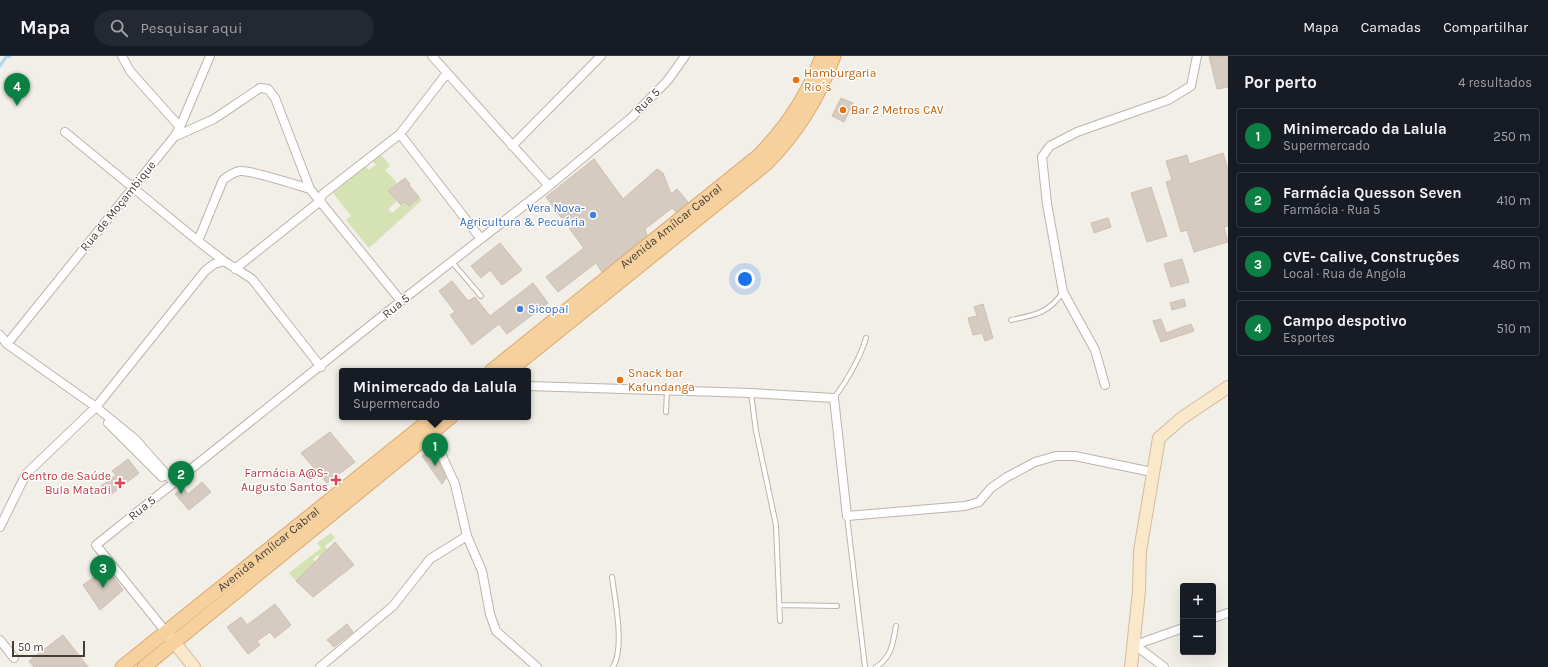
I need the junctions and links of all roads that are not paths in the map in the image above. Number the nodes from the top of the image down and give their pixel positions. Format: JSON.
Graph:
{"nodes":[{"id":1,"x":122,"y":56,"type":"edge"},
{"id":2,"x":210,"y":56,"type":"edge"},
{"id":3,"x":601,"y":56,"type":"edge"},
{"id":4,"x":685,"y":56,"type":"edge"},
{"id":5,"x":822,"y":56,"type":"edge"},
{"id":6,"x":834,"y":56,"type":"edge"},
{"id":7,"x":1197,"y":56,"type":"edge"},
{"id":8,"x":434,"y":57,"type":"edge"},
{"id":9,"x":447,"y":72,"type":"junction"},
{"id":10,"x":180,"y":127,"type":"junction"},
{"id":11,"x":65,"y":132,"type":"dead end"},
{"id":12,"x":400,"y":134,"type":"junction"},
{"id":13,"x":174,"y":137,"type":"junction"},
{"id":14,"x":512,"y":146,"type":"junction"},
{"id":15,"x":548,"y":186,"type":"junction"},
{"id":16,"x":134,"y":188,"type":"junction"},
{"id":17,"x":310,"y":189,"type":"junction"},
{"id":18,"x":319,"y":202,"type":"junction"},
{"id":19,"x":482,"y":239,"type":"junction"},
{"id":20,"x":198,"y":241,"type":"junction"},
{"id":21,"x":224,"y":262,"type":"junction"},
{"id":22,"x":452,"y":262,"type":"junction"},
{"id":23,"x":236,"y":269,"type":"junction"},
{"id":24,"x":1063,"y":292,"type":"junction"},
{"id":25,"x":481,"y":296,"type":"dead end"},
{"id":26,"x":402,"y":301,"type":"junction"},
{"id":27,"x":1011,"y":320,"type":"dead end"},
{"id":28,"x":0,"y":335,"type":"edge"},
{"id":29,"x":866,"y":338,"type":"dead end"},
{"id":30,"x":6,"y":344,"type":"junction"},
{"id":31,"x":320,"y":367,"type":"junction"},
{"id":32,"x":494,"y":368,"type":"edge"},
{"id":33,"x":513,"y":368,"type":"edge"},
{"id":34,"x":1104,"y":385,"type":"dead end"},
{"id":35,"x":531,"y":386,"type":"edge"},
{"id":36,"x":1228,"y":387,"type":"edge"},
{"id":37,"x":667,"y":390,"type":"junction"},
{"id":38,"x":751,"y":392,"type":"junction"},
{"id":39,"x":834,"y":398,"type":"junction"},
{"id":40,"x":96,"y":407,"type":"junction"},
{"id":41,"x":666,"y":412,"type":"dead end"},
{"id":42,"x":102,"y":416,"type":"dead end"},
{"id":43,"x":429,"y":420,"type":"edge"},
{"id":44,"x":446,"y":420,"type":"edge"},
{"id":45,"x":431,"y":432,"type":"junction"},
{"id":46,"x":1152,"y":472,"type":"junction"},
{"id":47,"x":173,"y":482,"type":"junction"},
{"id":48,"x":848,"y":516,"type":"junction"},
{"id":49,"x":0,"y":527,"type":"edge"},
{"id":50,"x":467,"y":536,"type":"junction"},
{"id":51,"x":96,"y":542,"type":"junction"},
{"id":52,"x":612,"y":577,"type":"dead end"},
{"id":53,"x":780,"y":605,"type":"junction"},
{"id":54,"x":837,"y":606,"type":"dead end"},
{"id":55,"x":1228,"y":613,"type":"edge"},
{"id":56,"x":1216,"y":617,"type":"edge"},
{"id":57,"x":780,"y":621,"type":"dead end"},
{"id":58,"x":896,"y":626,"type":"dead end"},
{"id":59,"x":1180,"y":629,"type":"edge"},
{"id":60,"x":166,"y":632,"type":"junction"},
{"id":61,"x":0,"y":640,"type":"edge"},
{"id":62,"x":175,"y":643,"type":"junction"},
{"id":63,"x":1135,"y":645,"type":"junction"},
{"id":64,"x":14,"y":658,"type":"dead end"},
{"id":65,"x":122,"y":667,"type":"edge"},
{"id":66,"x":144,"y":667,"type":"edge"},
{"id":67,"x":194,"y":667,"type":"edge"},
{"id":68,"x":320,"y":667,"type":"edge"},
{"id":69,"x":537,"y":667,"type":"edge"},
{"id":70,"x":613,"y":667,"type":"edge"},
{"id":71,"x":865,"y":667,"type":"edge"},
{"id":72,"x":876,"y":667,"type":"edge"},
{"id":73,"x":1131,"y":667,"type":"edge"},
{"id":74,"x":1164,"y":667,"type":"edge"}],
"edges":[{"from":1,"to":10,"type":"street"},
{"from":2,"to":10,"type":"street","name":"Rua de Moçambique"},
{"from":3,"to":14,"type":"street"},
{"from":4,"to":15,"type":"street","name":"Rua 5"},
{"from":5,"to":32,"type":"main road","name":"Avenida Amílcar Cabral"},
{"from":6,"to":33,"type":"main road","name":"Avenida Amílcar Cabral"},
{"from":7,"to":24,"type":"street"},
{"from":8,"to":9,"type":"street"},
{"from":9,"to":12,"type":"street"},
{"from":9,"to":14,"type":"street"},
{"from":10,"to":13,"type":"street","name":"Rua de Moçambique"},
{"from":11,"to":16,"type":"street"},
{"from":12,"to":18,"type":"street"},
{"from":12,"to":19,"type":"street"},
{"from":13,"to":16,"type":"street","name":"Rua de Moçambique"},
{"from":13,"to":17,"type":"street"},
{"from":14,"to":15,"type":"street"},
{"from":15,"to":19,"type":"street","name":"Rua 5"},
{"from":16,"to":20,"type":"street"},
{"from":16,"to":30,"type":"street","name":"Rua de Moçambique"},
{"from":17,"to":18,"type":"street"},
{"from":17,"to":20,"type":"street"},
{"from":18,"to":23,"type":"street"},
{"from":18,"to":26,"type":"street"},
{"from":19,"to":22,"type":"street","name":"Rua 5"},
{"from":20,"to":21,"type":"street"},
{"from":21,"to":23,"type":"street"},
{"from":21,"to":40,"type":"street"},
{"from":22,"to":25,"type":"lane"},
{"from":22,"to":26,"type":"street","name":"Rua 5"},
{"from":23,"to":31,"type":"street"},
{"from":24,"to":27,"type":"lane"},
{"from":24,"to":34,"type":"street"},
{"from":26,"to":31,"type":"street","name":"Rua 5"},
{"from":28,"to":30,"type":"street"},
{"from":29,"to":39,"type":"lane"},
{"from":30,"to":40,"type":"street"},
{"from":31,"to":47,"type":"street","name":"Rua 5"},
{"from":35,"to":37,"type":"street"},
{"from":36,"to":46,"type":"street"},
{"from":37,"to":38,"type":"street"},
{"from":37,"to":41,"type":"lane"},
{"from":38,"to":39,"type":"street"},
{"from":38,"to":53,"type":"lane"},
{"from":39,"to":48,"type":"street"},
{"from":40,"to":47,"type":"street"},
{"from":40,"to":49,"type":"street"},
{"from":42,"to":51,"type":"street"},
{"from":43,"to":60,"type":"main road","name":"Avenida Amílcar Cabral"},
{"from":44,"to":45,"type":"main road","name":"Avenida Amílcar Cabral"},
{"from":45,"to":50,"type":"street"},
{"from":45,"to":62,"type":"main road","name":"Avenida Amílcar Cabral"},
{"from":46,"to":48,"type":"street"},
{"from":46,"to":63,"type":"street"},
{"from":47,"to":51,"type":"street","name":"Rua 5"},
{"from":48,"to":71,"type":"lane"},
{"from":50,"to":68,"type":"street"},
{"from":50,"to":69,"type":"street"},
{"from":51,"to":60,"type":"street"},
{"from":52,"to":70,"type":"lane"},
{"from":53,"to":54,"type":"lane"},
{"from":53,"to":57,"type":"lane"},
{"from":55,"to":56,"type":"street"},
{"from":58,"to":72,"type":"lane"},
{"from":59,"to":63,"type":"street"},
{"from":60,"to":62,"type":"street"},
{"from":60,"to":65,"type":"main road","name":"Avenida Amílcar Cabral"},
{"from":61,"to":64,"type":"street"},
{"from":62,"to":66,"type":"main road","name":"Avenida Amílcar Cabral"},
{"from":62,"to":67,"type":"street"},
{"from":63,"to":73,"type":"street"},
{"from":63,"to":74,"type":"street"}]}
